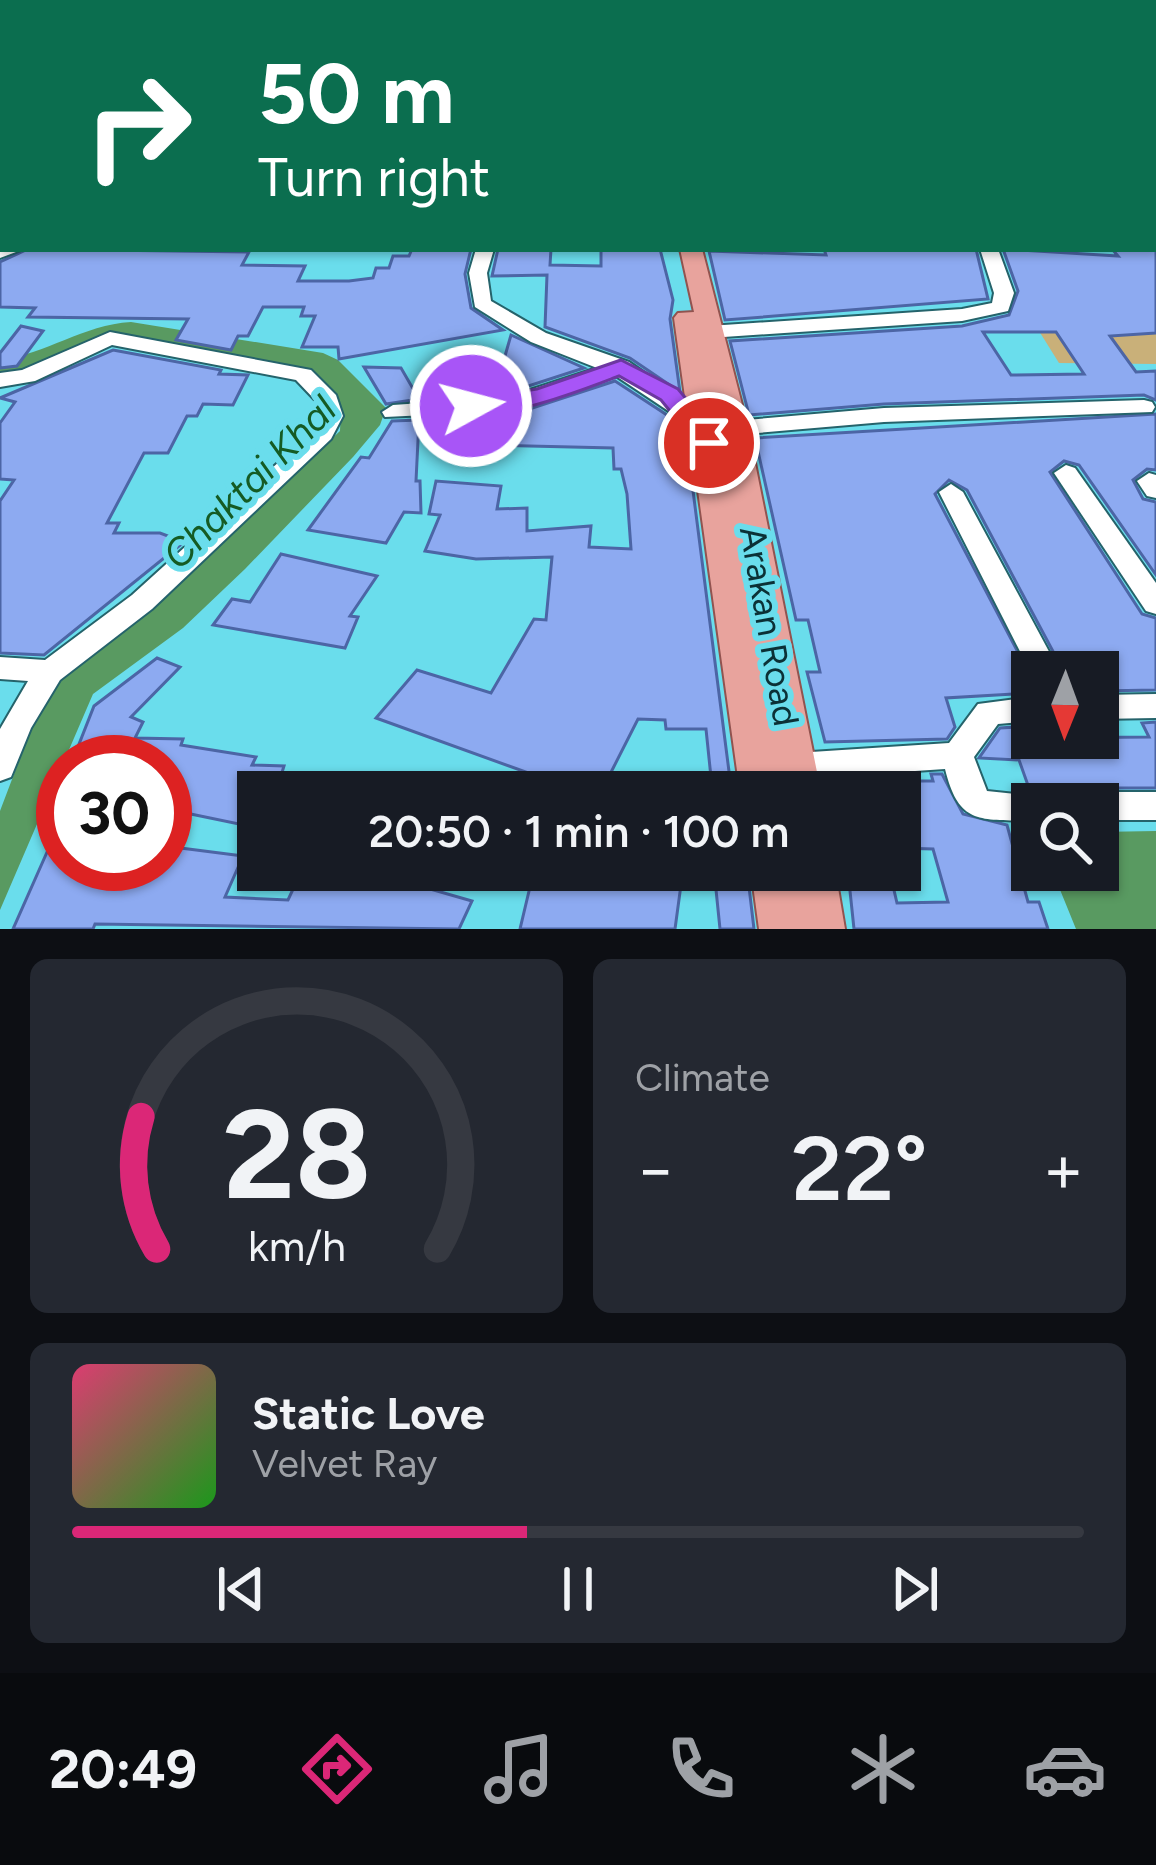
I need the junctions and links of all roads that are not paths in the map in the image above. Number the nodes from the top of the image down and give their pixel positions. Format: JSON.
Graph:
{"nodes":[{"id":1,"x":484,"y":252,"type":"edge"},
{"id":2,"x":674,"y":252,"type":"edge"},
{"id":3,"x":692,"y":252,"type":"edge"},
{"id":4,"x":990,"y":252,"type":"edge"},
{"id":5,"x":709,"y":332,"type":"junction"},
{"id":6,"x":621,"y":367,"type":"junction"},
{"id":7,"x":0,"y":380,"type":"edge"},
{"id":8,"x":1144,"y":406,"type":"dead end"},
{"id":9,"x":393,"y":412,"type":"dead end"},
{"id":10,"x":722,"y":436,"type":"junction"},
{"id":11,"x":1066,"y":473,"type":"dead end"},
{"id":12,"x":951,"y":492,"type":"dead end"},
{"id":13,"x":1156,"y":604,"type":"edge"},
{"id":14,"x":1034,"y":651,"type":"edge"},
{"id":15,"x":0,"y":668,"type":"edge"},
{"id":16,"x":50,"y":672,"type":"junction"},
{"id":17,"x":1156,"y":706,"type":"edge"},
{"id":18,"x":1119,"y":707,"type":"edge"},
{"id":19,"x":1011,"y":711,"type":"edge"},
{"id":20,"x":958,"y":755,"type":"junction"},
{"id":21,"x":0,"y":768,"type":"edge"},
{"id":22,"x":759,"y":771,"type":"edge"},
{"id":23,"x":796,"y":771,"type":"edge"},
{"id":24,"x":851,"y":771,"type":"edge"},
{"id":25,"x":1011,"y":806,"type":"edge"},
{"id":26,"x":1119,"y":806,"type":"edge"},
{"id":27,"x":1156,"y":806,"type":"edge"},
{"id":28,"x":776,"y":891,"type":"edge"},
{"id":29,"x":816,"y":891,"type":"edge"},
{"id":30,"x":782,"y":929,"type":"edge"},
{"id":31,"x":822,"y":929,"type":"edge"}],
"edges":[{"from":1,"to":6,"type":"street"},
{"from":2,"to":10,"type":"main road","name":"Arakan Road"},
{"from":3,"to":5,"type":"main road","name":"Arakan Road"},
{"from":4,"to":5,"type":"street"},
{"from":5,"to":10,"type":"main road","name":"Arakan Road"},
{"from":6,"to":9,"type":"street"},
{"from":6,"to":10,"type":"street"},
{"from":7,"to":16,"type":"street"},
{"from":8,"to":10,"type":"street"},
{"from":10,"to":22,"type":"main road","name":"Arakan Road"},
{"from":10,"to":23,"type":"main road","name":"Arakan Road"},
{"from":11,"to":13,"type":"street"},
{"from":12,"to":14,"type":"street"},
{"from":15,"to":16,"type":"street"},
{"from":16,"to":21,"type":"street"},
{"from":17,"to":18,"type":"street"},
{"from":19,"to":20,"type":"street"},
{"from":20,"to":24,"type":"street"},
{"from":20,"to":25,"type":"street"},
{"from":26,"to":27,"type":"street"},
{"from":28,"to":30,"type":"main road"},
{"from":29,"to":31,"type":"main road"}]}
